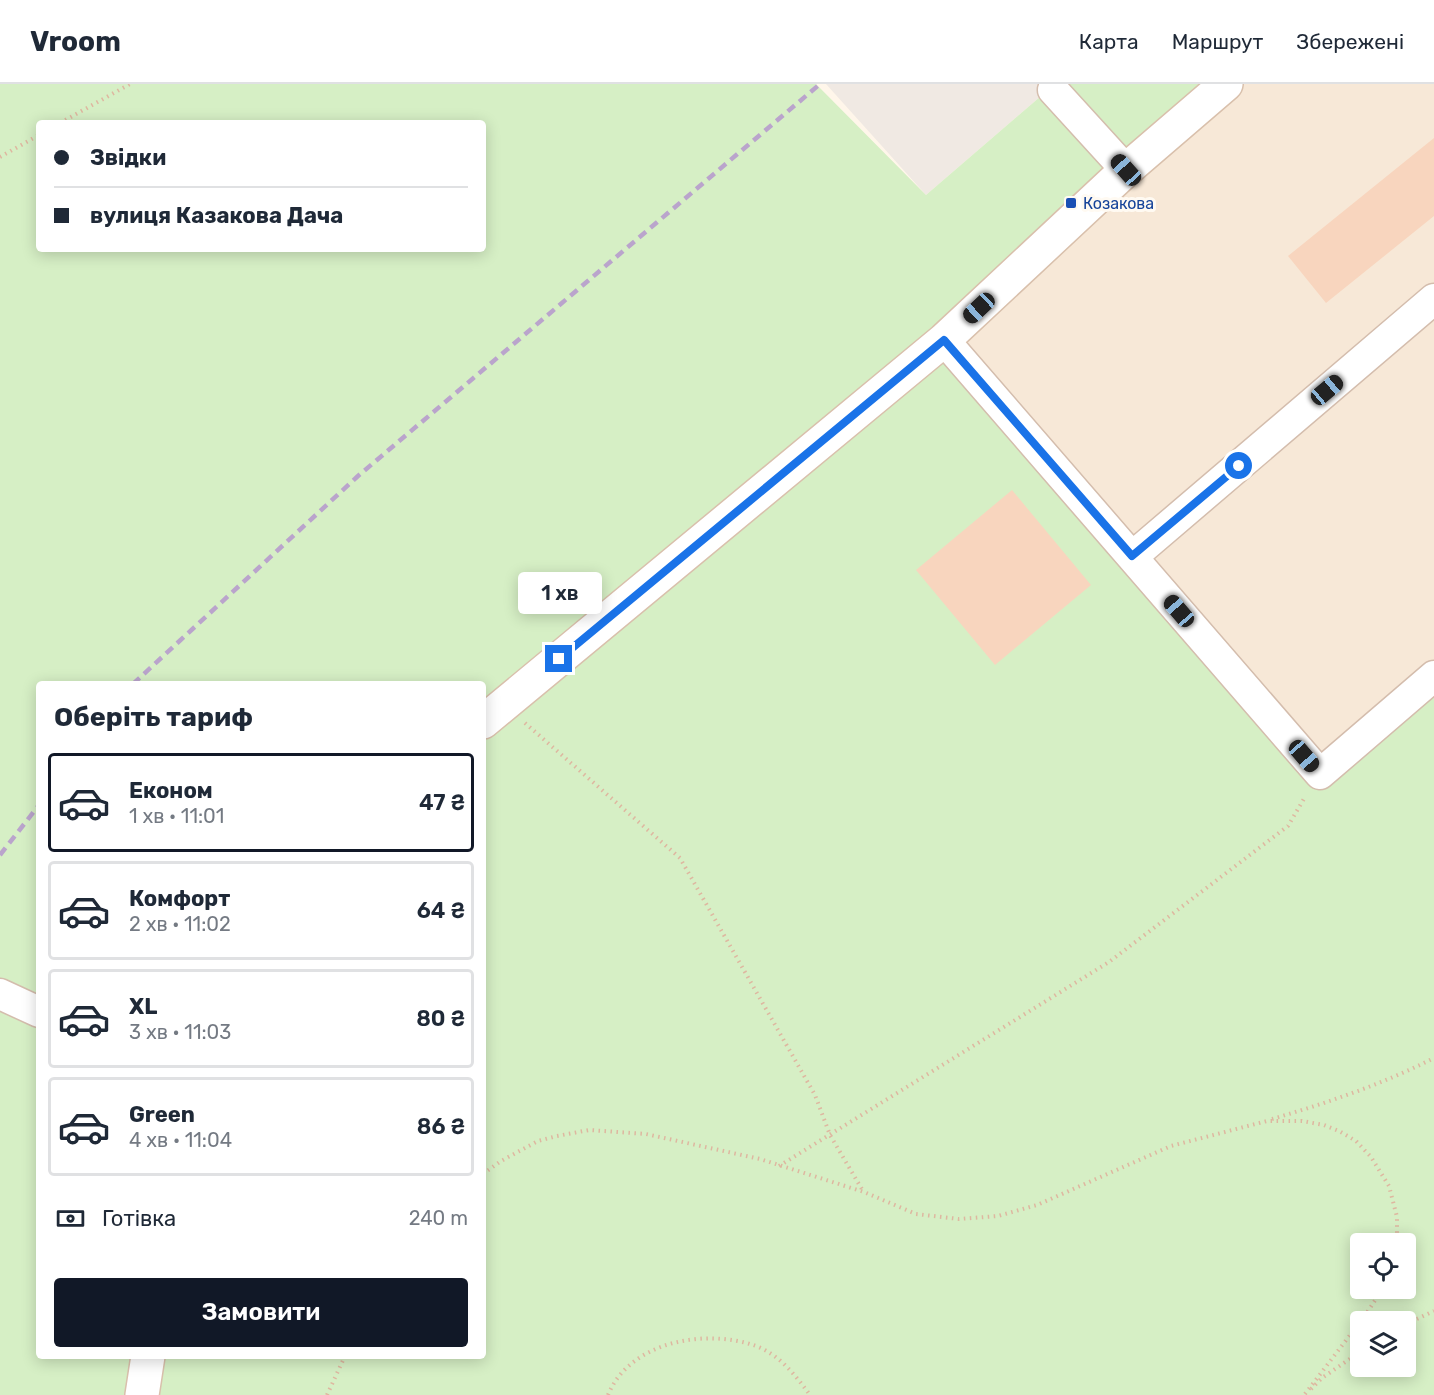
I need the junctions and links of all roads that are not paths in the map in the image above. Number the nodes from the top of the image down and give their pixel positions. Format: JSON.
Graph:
{"nodes":[{"id":1,"x":1226,"y":84,"type":"edge"},
{"id":2,"x":1053,"y":90,"type":"dead end"},
{"id":3,"x":1126,"y":170,"type":"junction"},
{"id":4,"x":1434,"y":299,"type":"edge"},
{"id":5,"x":944,"y":340,"type":"junction"},
{"id":6,"x":1132,"y":556,"type":"junction"},
{"id":7,"x":1434,"y":676,"type":"edge"},
{"id":8,"x":493,"y":714,"type":"edge"},
{"id":9,"x":0,"y":994,"type":"edge"},
{"id":10,"x":36,"y":1011,"type":"edge"},
{"id":11,"x":148,"y":1359,"type":"edge"},
{"id":12,"x":142,"y":1395,"type":"edge"}],
"edges":[{"from":1,"to":3,"type":"street"},
{"from":2,"to":3,"type":"street"},
{"from":3,"to":5,"type":"street"},
{"from":4,"to":6,"type":"street"},
{"from":5,"to":6,"type":"street"},
{"from":5,"to":8,"type":"street"},
{"from":6,"to":7,"type":"street"},
{"from":9,"to":10,"type":"street"},
{"from":11,"to":12,"type":"street"}]}
